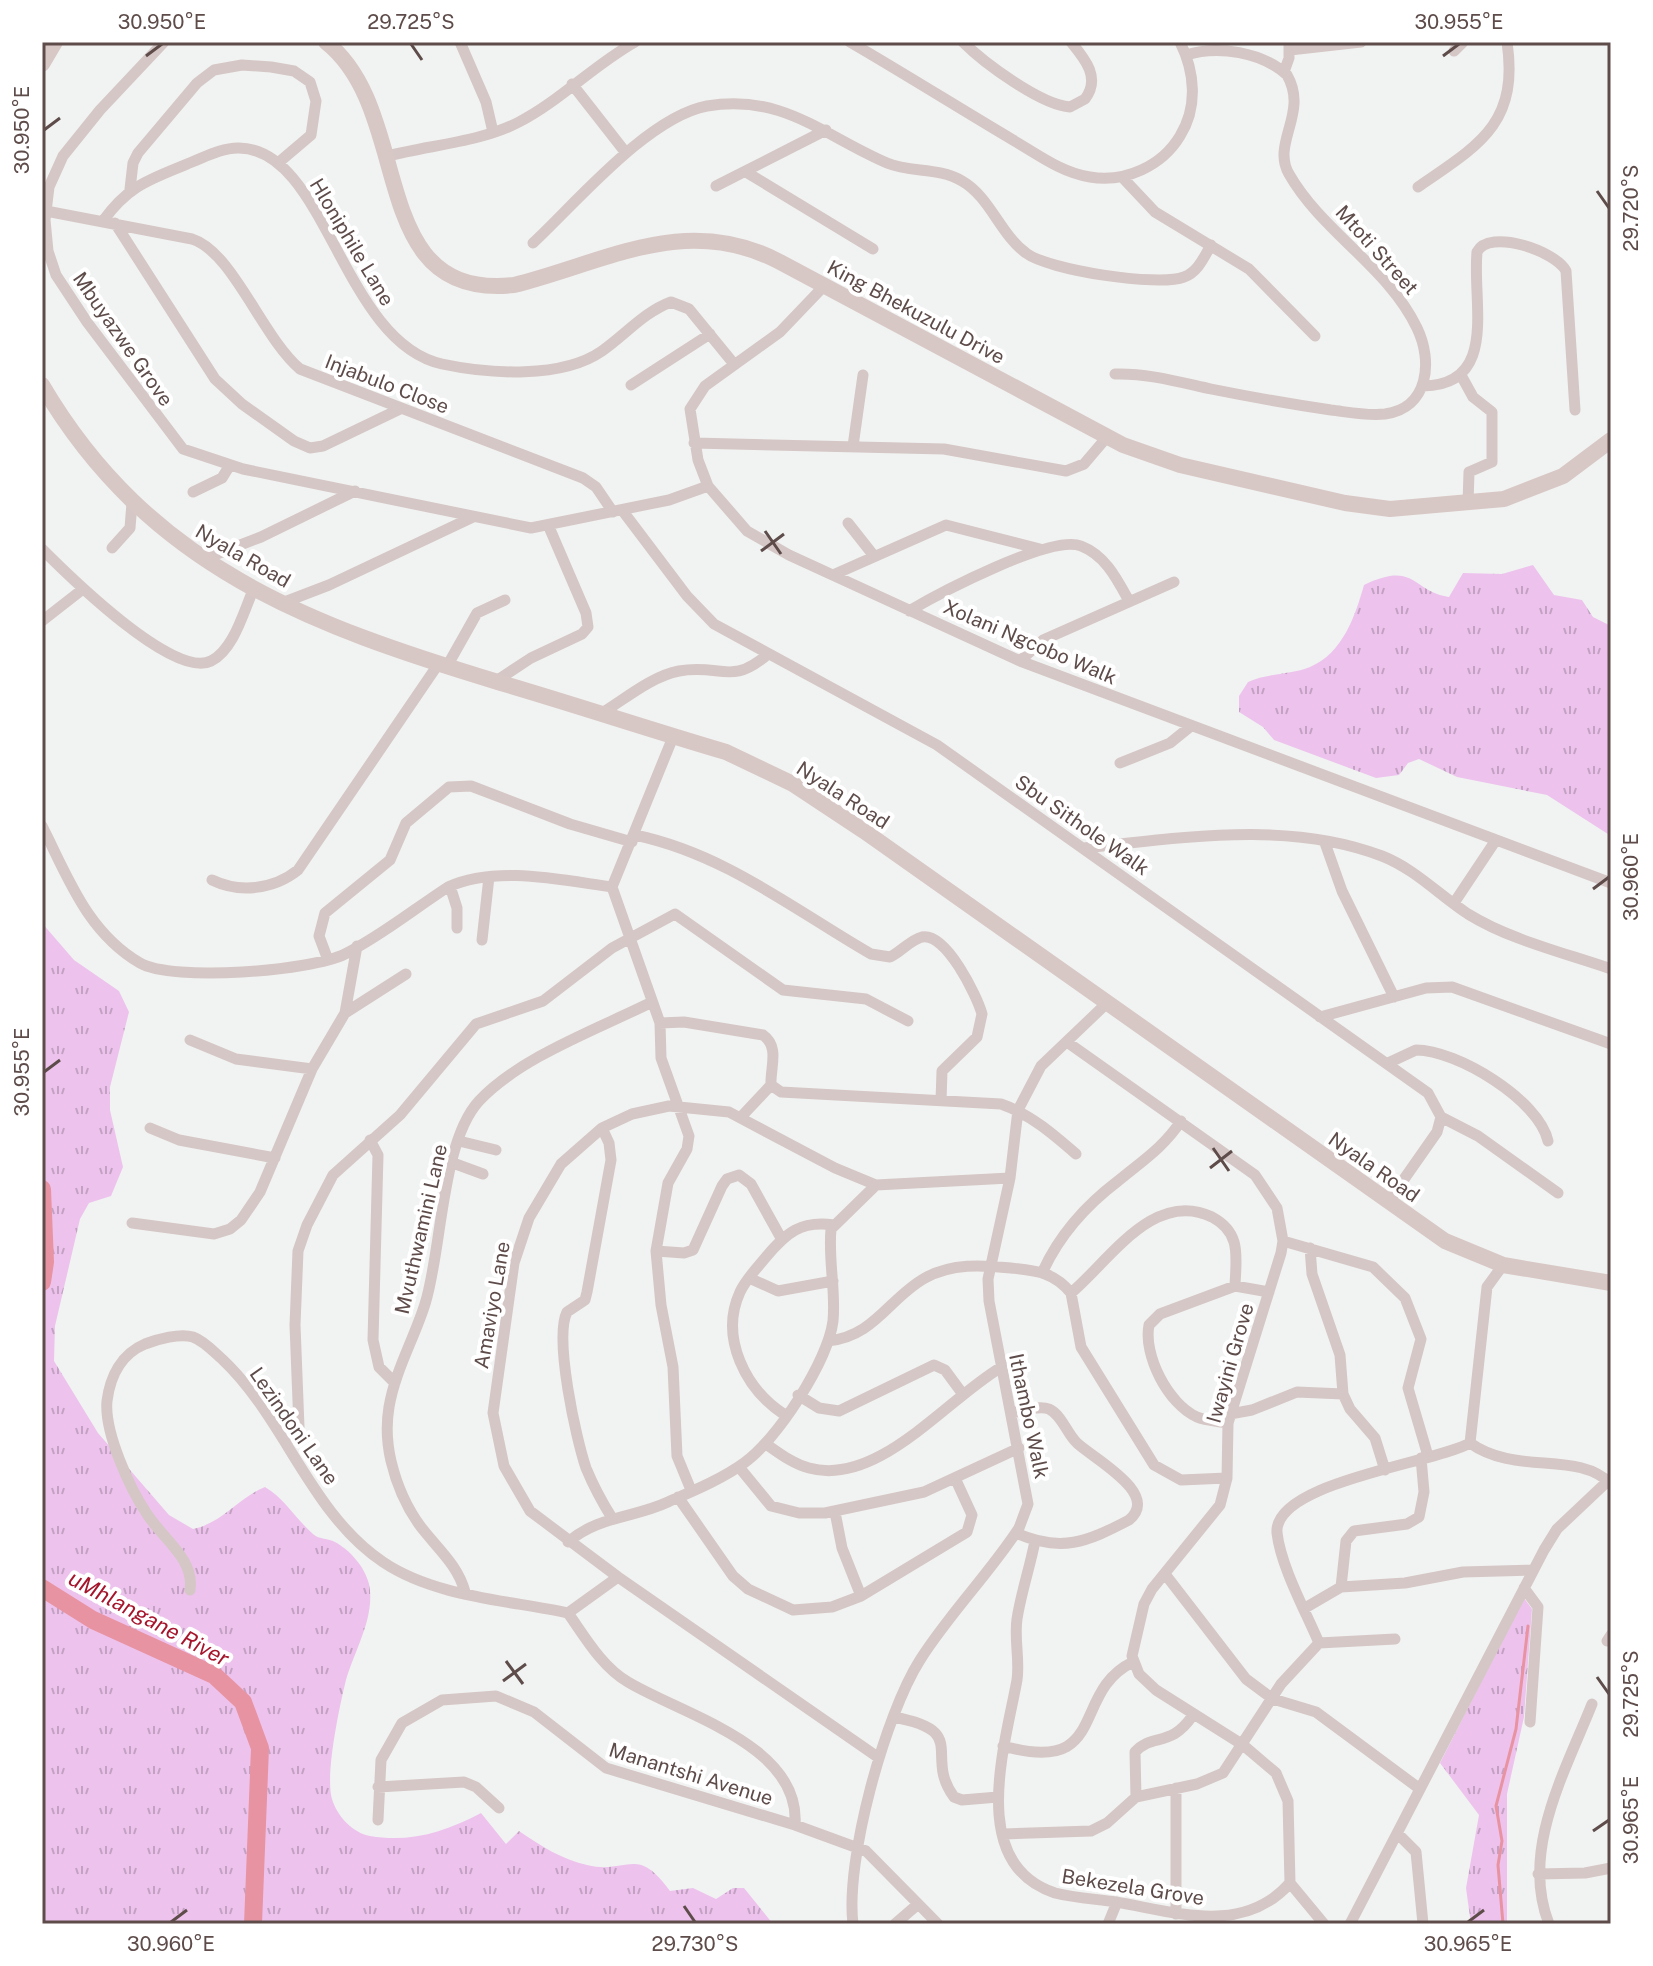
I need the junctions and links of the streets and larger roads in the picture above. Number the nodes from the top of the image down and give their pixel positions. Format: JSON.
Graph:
{"nodes":[{"id":1,"x":55,"y":42,"type":"edge"},
{"id":2,"x":164,"y":42,"type":"edge"},
{"id":3,"x":326,"y":42,"type":"edge"},
{"id":4,"x":460,"y":42,"type":"edge"},
{"id":5,"x":635,"y":42,"type":"edge"},
{"id":6,"x":850,"y":42,"type":"edge"},
{"id":7,"x":963,"y":42,"type":"edge"},
{"id":8,"x":1071,"y":42,"type":"edge"},
{"id":9,"x":1180,"y":42,"type":"edge"},
{"id":10,"x":1361,"y":42,"type":"edge"},
{"id":11,"x":1507,"y":42,"type":"edge"},
{"id":12,"x":1289,"y":46,"type":"edge"},
{"id":13,"x":1186,"y":55,"type":"junction"},
{"id":14,"x":42,"y":64,"type":"edge"},
{"id":15,"x":1284,"y":72,"type":"junction"},
{"id":16,"x":572,"y":84,"type":"junction"},
{"id":17,"x":826,"y":130,"type":"junction"},
{"id":18,"x":493,"y":132,"type":"junction"},
{"id":19,"x":626,"y":153,"type":"junction"},
{"id":20,"x":388,"y":156,"type":"junction"},
{"id":21,"x":278,"y":163,"type":"junction"},
{"id":22,"x":746,"y":172,"type":"junction"},
{"id":23,"x":1122,"y":177,"type":"junction"},
{"id":24,"x":716,"y":186,"type":"dead end"},
{"id":25,"x":1418,"y":187,"type":"dead end"},
{"id":26,"x":130,"y":189,"type":"junction"},
{"id":27,"x":46,"y":211,"type":"junction"},
{"id":28,"x":109,"y":222,"type":"junction"},
{"id":29,"x":533,"y":243,"type":"dead end"},
{"id":30,"x":1211,"y":245,"type":"junction"},
{"id":31,"x":873,"y":249,"type":"dead end"},
{"id":32,"x":824,"y":286,"type":"junction"},
{"id":33,"x":710,"y":334,"type":"junction"},
{"id":34,"x":1315,"y":336,"type":"dead end"},
{"id":35,"x":734,"y":364,"type":"junction"},
{"id":36,"x":1115,"y":374,"type":"dead end"},
{"id":37,"x":863,"y":375,"type":"dead end"},
{"id":38,"x":1462,"y":377,"type":"junction"},
{"id":39,"x":42,"y":385,"type":"edge"},
{"id":40,"x":631,"y":385,"type":"dead end"},
{"id":41,"x":1423,"y":386,"type":"junction"},
{"id":42,"x":400,"y":409,"type":"junction"},
{"id":43,"x":1575,"y":410,"type":"dead end"},
{"id":44,"x":1107,"y":437,"type":"junction"},
{"id":45,"x":1611,"y":440,"type":"edge"},
{"id":46,"x":694,"y":443,"type":"junction"},
{"id":47,"x":853,"y":446,"type":"junction"},
{"id":48,"x":230,"y":465,"type":"junction"},
{"id":49,"x":708,"y":486,"type":"junction"},
{"id":50,"x":355,"y":491,"type":"junction"},
{"id":51,"x":193,"y":492,"type":"dead end"},
{"id":52,"x":132,"y":503,"type":"junction"},
{"id":53,"x":1468,"y":504,"type":"junction"},
{"id":54,"x":617,"y":511,"type":"junction"},
{"id":55,"x":473,"y":517,"type":"junction"},
{"id":56,"x":848,"y":523,"type":"dead end"},
{"id":57,"x":549,"y":527,"type":"junction"},
{"id":58,"x":112,"y":548,"type":"dead end"},
{"id":59,"x":42,"y":549,"type":"edge"},
{"id":60,"x":1040,"y":549,"type":"junction"},
{"id":61,"x":874,"y":556,"type":"junction"},
{"id":62,"x":204,"y":559,"type":"junction"},
{"id":63,"x":833,"y":575,"type":"junction"},
{"id":64,"x":1174,"y":582,"type":"dead end"},
{"id":65,"x":254,"y":588,"type":"junction"},
{"id":66,"x":83,"y":589,"type":"junction"},
{"id":67,"x":505,"y":600,"type":"dead end"},
{"id":68,"x":1129,"y":601,"type":"junction"},
{"id":69,"x":282,"y":603,"type":"junction"},
{"id":70,"x":909,"y":611,"type":"junction"},
{"id":71,"x":42,"y":621,"type":"edge"},
{"id":72,"x":768,"y":654,"type":"junction"},
{"id":73,"x":1020,"y":661,"type":"junction"},
{"id":74,"x":442,"y":667,"type":"junction"},
{"id":75,"x":496,"y":681,"type":"junction"},
{"id":76,"x":602,"y":713,"type":"junction"},
{"id":77,"x":1191,"y":726,"type":"junction"},
{"id":78,"x":673,"y":737,"type":"junction"},
{"id":79,"x":1120,"y":763,"type":"dead end"},
{"id":80,"x":42,"y":826,"type":"edge"},
{"id":81,"x":634,"y":838,"type":"junction"},
{"id":82,"x":1496,"y":840,"type":"junction"},
{"id":83,"x":1325,"y":843,"type":"junction"},
{"id":84,"x":1084,"y":848,"type":"junction"},
{"id":85,"x":489,"y":877,"type":"junction"},
{"id":86,"x":212,"y":880,"type":"dead end"},
{"id":87,"x":1611,"y":883,"type":"edge"},
{"id":88,"x":450,"y":886,"type":"junction"},
{"id":89,"x":612,"y":887,"type":"junction"},
{"id":90,"x":1454,"y":903,"type":"junction"},
{"id":91,"x":457,"y":928,"type":"dead end"},
{"id":92,"x":629,"y":938,"type":"junction"},
{"id":93,"x":482,"y":940,"type":"dead end"},
{"id":94,"x":357,"y":946,"type":"junction"},
{"id":95,"x":328,"y":960,"type":"junction"},
{"id":96,"x":1611,"y":969,"type":"edge"},
{"id":97,"x":406,"y":974,"type":"dead end"},
{"id":98,"x":1394,"y":997,"type":"junction"},
{"id":99,"x":652,"y":1002,"type":"junction"},
{"id":100,"x":1107,"y":1003,"type":"junction"},
{"id":101,"x":345,"y":1013,"type":"junction"},
{"id":102,"x":1320,"y":1017,"type":"junction"},
{"id":103,"x":908,"y":1021,"type":"dead end"},
{"id":104,"x":660,"y":1023,"type":"junction"},
{"id":105,"x":190,"y":1040,"type":"dead end"},
{"id":106,"x":1067,"y":1042,"type":"junction"},
{"id":107,"x":1611,"y":1044,"type":"edge"},
{"id":108,"x":1388,"y":1063,"type":"junction"},
{"id":109,"x":312,"y":1069,"type":"junction"},
{"id":110,"x":771,"y":1085,"type":"junction"},
{"id":111,"x":941,"y":1101,"type":"junction"},
{"id":112,"x":679,"y":1105,"type":"junction"},
{"id":113,"x":1018,"y":1110,"type":"junction"},
{"id":114,"x":741,"y":1117,"type":"junction"},
{"id":115,"x":1441,"y":1117,"type":"junction"},
{"id":116,"x":1181,"y":1121,"type":"junction"},
{"id":117,"x":150,"y":1128,"type":"dead end"},
{"id":118,"x":602,"y":1128,"type":"junction"},
{"id":119,"x":370,"y":1140,"type":"junction"},
{"id":120,"x":459,"y":1141,"type":"junction"},
{"id":121,"x":1548,"y":1141,"type":"dead end"},
{"id":122,"x":496,"y":1150,"type":"dead end"},
{"id":123,"x":1076,"y":1154,"type":"dead end"},
{"id":124,"x":275,"y":1158,"type":"junction"},
{"id":125,"x":453,"y":1163,"type":"junction"},
{"id":126,"x":483,"y":1174,"type":"dead end"},
{"id":127,"x":1010,"y":1178,"type":"junction"},
{"id":128,"x":876,"y":1185,"type":"junction"},
{"id":129,"x":1558,"y":1193,"type":"dead end"},
{"id":130,"x":1388,"y":1202,"type":"junction"},
{"id":131,"x":132,"y":1223,"type":"dead end"},
{"id":132,"x":834,"y":1225,"type":"junction"},
{"id":133,"x":781,"y":1238,"type":"junction"},
{"id":134,"x":1283,"y":1241,"type":"junction"},
{"id":135,"x":1310,"y":1248,"type":"junction"},
{"id":136,"x":656,"y":1251,"type":"junction"},
{"id":137,"x":1503,"y":1265,"type":"junction"},
{"id":138,"x":991,"y":1266,"type":"junction"},
{"id":139,"x":1043,"y":1271,"type":"junction"},
{"id":140,"x":749,"y":1278,"type":"junction"},
{"id":141,"x":833,"y":1281,"type":"junction"},
{"id":142,"x":1611,"y":1283,"type":"edge"},
{"id":143,"x":1235,"y":1286,"type":"junction"},
{"id":144,"x":1269,"y":1292,"type":"junction"},
{"id":145,"x":1071,"y":1293,"type":"junction"},
{"id":146,"x":828,"y":1341,"type":"junction"},
{"id":147,"x":1000,"y":1368,"type":"junction"},
{"id":148,"x":395,"y":1383,"type":"junction"},
{"id":149,"x":962,"y":1393,"type":"junction"},
{"id":150,"x":1343,"y":1394,"type":"junction"},
{"id":151,"x":798,"y":1395,"type":"junction"},
{"id":152,"x":1012,"y":1413,"type":"junction"},
{"id":153,"x":785,"y":1415,"type":"junction"},
{"id":154,"x":1229,"y":1419,"type":"junction"},
{"id":155,"x":287,"y":1442,"type":"junction"},
{"id":156,"x":1470,"y":1443,"type":"junction"},
{"id":157,"x":766,"y":1444,"type":"junction"},
{"id":158,"x":1019,"y":1448,"type":"junction"},
{"id":159,"x":1425,"y":1457,"type":"junction"},
{"id":160,"x":739,"y":1467,"type":"junction"},
{"id":161,"x":1385,"y":1470,"type":"junction"},
{"id":162,"x":955,"y":1478,"type":"junction"},
{"id":163,"x":1227,"y":1478,"type":"junction"},
{"id":164,"x":1610,"y":1481,"type":"edge"},
{"id":165,"x":691,"y":1490,"type":"junction"},
{"id":166,"x":678,"y":1497,"type":"junction"},
{"id":167,"x":835,"y":1512,"type":"junction"},
{"id":168,"x":612,"y":1518,"type":"junction"},
{"id":169,"x":1016,"y":1533,"type":"junction"},
{"id":170,"x":1035,"y":1541,"type":"junction"},
{"id":171,"x":568,"y":1542,"type":"junction"},
{"id":172,"x":1533,"y":1570,"type":"junction"},
{"id":173,"x":1165,"y":1574,"type":"junction"},
{"id":174,"x":618,"y":1577,"type":"junction"},
{"id":175,"x":1341,"y":1587,"type":"junction"},
{"id":176,"x":1524,"y":1588,"type":"junction"},
{"id":177,"x":190,"y":1590,"type":"dead end"},
{"id":178,"x":465,"y":1592,"type":"junction"},
{"id":179,"x":861,"y":1596,"type":"junction"},
{"id":180,"x":1305,"y":1608,"type":"junction"},
{"id":181,"x":568,"y":1613,"type":"junction"},
{"id":182,"x":1395,"y":1639,"type":"dead end"},
{"id":183,"x":1319,"y":1643,"type":"junction"},
{"id":184,"x":1133,"y":1662,"type":"junction"},
{"id":185,"x":1273,"y":1699,"type":"junction"},
{"id":186,"x":1592,"y":1704,"type":"dead end"},
{"id":187,"x":1193,"y":1715,"type":"junction"},
{"id":188,"x":893,"y":1717,"type":"junction"},
{"id":189,"x":1530,"y":1722,"type":"dead end"},
{"id":190,"x":1243,"y":1745,"type":"junction"},
{"id":191,"x":1003,"y":1746,"type":"junction"},
{"id":192,"x":879,"y":1758,"type":"junction"},
{"id":193,"x":378,"y":1787,"type":"junction"},
{"id":194,"x":1176,"y":1788,"type":"junction"},
{"id":195,"x":1420,"y":1789,"type":"junction"},
{"id":196,"x":998,"y":1797,"type":"junction"},
{"id":197,"x":1136,"y":1797,"type":"junction"},
{"id":198,"x":499,"y":1808,"type":"dead end"},
{"id":199,"x":378,"y":1820,"type":"dead end"},
{"id":200,"x":795,"y":1825,"type":"junction"},
{"id":201,"x":1004,"y":1834,"type":"junction"},
{"id":202,"x":1398,"y":1834,"type":"junction"},
{"id":203,"x":858,"y":1847,"type":"junction"},
{"id":204,"x":1611,"y":1868,"type":"edge"},
{"id":205,"x":1538,"y":1874,"type":"junction"},
{"id":206,"x":1290,"y":1883,"type":"junction"},
{"id":207,"x":1117,"y":1902,"type":"junction"},
{"id":208,"x":917,"y":1905,"type":"junction"},
{"id":209,"x":1176,"y":1914,"type":"junction"},
{"id":210,"x":853,"y":1924,"type":"edge"},
{"id":211,"x":895,"y":1924,"type":"edge"},
{"id":212,"x":938,"y":1924,"type":"edge"},
{"id":213,"x":1108,"y":1924,"type":"edge"},
{"id":214,"x":1324,"y":1924,"type":"edge"},
{"id":215,"x":1350,"y":1924,"type":"edge"},
{"id":216,"x":1423,"y":1924,"type":"edge"},
{"id":217,"x":1549,"y":1924,"type":"edge"}],
"edges":[{"from":1,"to":14,"type":"street"},
{"from":2,"to":27,"type":"street","name":"Mbuyazwe Grove"},
{"from":3,"to":20,"type":"street","name":"King Bhekuzulu Drive"},
{"from":4,"to":18,"type":"street"},
{"from":5,"to":16,"type":"street"},
{"from":6,"to":23,"type":"street"},
{"from":7,"to":8,"type":"street"},
{"from":9,"to":13,"type":"street"},
{"from":10,"to":12,"type":"street"},
{"from":11,"to":25,"type":"street"},
{"from":12,"to":15,"type":"street"},
{"from":13,"to":15,"type":"street"},
{"from":13,"to":23,"type":"street"},
{"from":15,"to":41,"type":"street","name":"Mtoti Street"},
{"from":16,"to":18,"type":"street"},
{"from":16,"to":19,"type":"street"},
{"from":17,"to":19,"type":"street"},
{"from":17,"to":22,"type":"street"},
{"from":17,"to":30,"type":"street"},
{"from":18,"to":20,"type":"street"},
{"from":19,"to":29,"type":"street"},
{"from":20,"to":32,"type":"street","name":"King Bhekuzulu Drive"},
{"from":21,"to":26,"type":"street"},
{"from":21,"to":26,"type":"street"},
{"from":21,"to":33,"type":"street","name":"Hloniphile Lane"},
{"from":22,"to":24,"type":"street"},
{"from":22,"to":31,"type":"street"},
{"from":23,"to":30,"type":"street"},
{"from":26,"to":28,"type":"street"},
{"from":27,"to":28,"type":"street","name":"Injabulo Close"},
{"from":27,"to":48,"type":"street","name":"Mbuyazwe Grove"},
{"from":28,"to":42,"type":"street","name":"Injabulo Close"},
{"from":28,"to":42,"type":"street"},
{"from":30,"to":34,"type":"street"},
{"from":32,"to":35,"type":"street","name":"Xolani Ngcobo Walk"},
{"from":32,"to":44,"type":"street","name":"King Bhekuzulu Drive"},
{"from":33,"to":35,"type":"street","name":"Hloniphile Lane"},
{"from":33,"to":40,"type":"street"},
{"from":35,"to":46,"type":"street","name":"Xolani Ngcobo Walk"},
{"from":36,"to":41,"type":"street"},
{"from":37,"to":47,"type":"street"},
{"from":38,"to":41,"type":"street"},
{"from":38,"to":43,"type":"street"},
{"from":38,"to":53,"type":"street"},
{"from":39,"to":52,"type":"street","name":"Nyala Road"},
{"from":42,"to":54,"type":"street","name":"Injabulo Close"},
{"from":44,"to":47,"type":"street"},
{"from":44,"to":53,"type":"street","name":"King Bhekuzulu Drive"},
{"from":45,"to":53,"type":"street","name":"King Bhekuzulu Drive"},
{"from":46,"to":47,"type":"street"},
{"from":46,"to":49,"type":"street","name":"Xolani Ngcobo Walk"},
{"from":48,"to":50,"type":"street","name":"Mbuyazwe Grove"},
{"from":48,"to":51,"type":"street"},
{"from":49,"to":54,"type":"street","name":"Mbuyazwe Grove"},
{"from":49,"to":63,"type":"street","name":"Xolani Ngcobo Walk"},
{"from":50,"to":55,"type":"street","name":"Mbuyazwe Grove"},
{"from":50,"to":62,"type":"street"},
{"from":52,"to":58,"type":"street"},
{"from":52,"to":62,"type":"street","name":"Nyala Road"},
{"from":54,"to":57,"type":"street","name":"Mbuyazwe Grove"},
{"from":54,"to":72,"type":"street","name":"Sbu Sithole Walk"},
{"from":55,"to":57,"type":"street","name":"Mbuyazwe Grove"},
{"from":55,"to":69,"type":"street"},
{"from":56,"to":61,"type":"street"},
{"from":57,"to":75,"type":"street"},
{"from":59,"to":66,"type":"street"},
{"from":60,"to":61,"type":"street"},
{"from":60,"to":68,"type":"street"},
{"from":60,"to":70,"type":"street"},
{"from":61,"to":63,"type":"street"},
{"from":62,"to":65,"type":"street","name":"Nyala Road"},
{"from":63,"to":70,"type":"street","name":"Xolani Ngcobo Walk"},
{"from":64,"to":68,"type":"street"},
{"from":65,"to":66,"type":"street"},
{"from":65,"to":69,"type":"street","name":"Nyala Road"},
{"from":66,"to":71,"type":"street"},
{"from":67,"to":74,"type":"street"},
{"from":68,"to":73,"type":"street"},
{"from":69,"to":74,"type":"street","name":"Nyala Road"},
{"from":70,"to":73,"type":"street","name":"Xolani Ngcobo Walk"},
{"from":72,"to":76,"type":"street"},
{"from":72,"to":84,"type":"street","name":"Sbu Sithole Walk"},
{"from":73,"to":77,"type":"street","name":"Xolani Ngcobo Walk"},
{"from":74,"to":75,"type":"street","name":"Nyala Road"},
{"from":74,"to":86,"type":"street"},
{"from":75,"to":76,"type":"street","name":"Nyala Road"},
{"from":76,"to":78,"type":"street","name":"Nyala Road"},
{"from":77,"to":79,"type":"street"},
{"from":77,"to":82,"type":"street","name":"Xolani Ngcobo Walk"},
{"from":78,"to":81,"type":"street"},
{"from":78,"to":100,"type":"street","name":"Nyala Road"},
{"from":80,"to":95,"type":"street"},
{"from":81,"to":89,"type":"street"},
{"from":81,"to":95,"type":"street"},
{"from":81,"to":111,"type":"street"},
{"from":82,"to":87,"type":"street","name":"Xolani Ngcobo Walk"},
{"from":82,"to":90,"type":"street"},
{"from":83,"to":84,"type":"street"},
{"from":83,"to":90,"type":"street"},
{"from":83,"to":98,"type":"street"},
{"from":84,"to":102,"type":"street","name":"Sbu Sithole Walk"},
{"from":85,"to":88,"type":"street"},
{"from":85,"to":89,"type":"street"},
{"from":85,"to":93,"type":"street"},
{"from":88,"to":91,"type":"street"},
{"from":88,"to":94,"type":"street"},
{"from":89,"to":92,"type":"street"},
{"from":90,"to":96,"type":"street"},
{"from":92,"to":99,"type":"street"},
{"from":92,"to":103,"type":"street"},
{"from":92,"to":119,"type":"street"},
{"from":94,"to":95,"type":"street"},
{"from":94,"to":101,"type":"street"},
{"from":97,"to":101,"type":"street"},
{"from":98,"to":102,"type":"street"},
{"from":98,"to":107,"type":"street"},
{"from":99,"to":104,"type":"street"},
{"from":99,"to":120,"type":"street","name":"Mvuthwamini Lane"},
{"from":100,"to":106,"type":"street","name":"Ithambo Walk"},
{"from":100,"to":130,"type":"street","name":"Nyala Road"},
{"from":101,"to":109,"type":"street"},
{"from":102,"to":108,"type":"street","name":"Sbu Sithole Walk"},
{"from":104,"to":110,"type":"street"},
{"from":104,"to":112,"type":"street"},
{"from":105,"to":109,"type":"street"},
{"from":106,"to":113,"type":"street","name":"Ithambo Walk"},
{"from":106,"to":116,"type":"street","name":"Iwayini Grove"},
{"from":108,"to":115,"type":"street","name":"Sbu Sithole Walk"},
{"from":108,"to":121,"type":"street"},
{"from":109,"to":124,"type":"street"},
{"from":110,"to":111,"type":"street"},
{"from":110,"to":114,"type":"street"},
{"from":111,"to":113,"type":"street"},
{"from":112,"to":114,"type":"street","name":"Amaviyo Lane"},
{"from":112,"to":118,"type":"street","name":"Amaviyo Lane"},
{"from":112,"to":136,"type":"street"},
{"from":113,"to":123,"type":"street"},
{"from":113,"to":127,"type":"street","name":"Ithambo Walk"},
{"from":114,"to":128,"type":"street","name":"Amaviyo Lane"},
{"from":115,"to":129,"type":"street"},
{"from":115,"to":130,"type":"street"},
{"from":116,"to":134,"type":"street","name":"Iwayini Grove"},
{"from":116,"to":139,"type":"street"},
{"from":117,"to":124,"type":"street"},
{"from":118,"to":168,"type":"street"},
{"from":118,"to":171,"type":"street","name":"Amaviyo Lane"},
{"from":119,"to":148,"type":"street"},
{"from":119,"to":155,"type":"street"},
{"from":120,"to":122,"type":"street"},
{"from":120,"to":125,"type":"street","name":"Mvuthwamini Lane"},
{"from":124,"to":131,"type":"street"},
{"from":125,"to":126,"type":"street"},
{"from":125,"to":148,"type":"street","name":"Mvuthwamini Lane"},
{"from":127,"to":128,"type":"street","name":"Amaviyo Lane"},
{"from":127,"to":138,"type":"street","name":"Ithambo Walk"},
{"from":128,"to":132,"type":"street"},
{"from":130,"to":137,"type":"street","name":"Nyala Road"},
{"from":132,"to":133,"type":"street"},
{"from":132,"to":141,"type":"street"},
{"from":133,"to":136,"type":"street"},
{"from":133,"to":140,"type":"street"},
{"from":134,"to":135,"type":"street"},
{"from":134,"to":144,"type":"street","name":"Iwayini Grove"},
{"from":135,"to":150,"type":"street"},
{"from":135,"to":159,"type":"street"},
{"from":136,"to":165,"type":"street"},
{"from":137,"to":142,"type":"street","name":"Nyala Road"},
{"from":137,"to":156,"type":"street"},
{"from":138,"to":139,"type":"street"},
{"from":138,"to":146,"type":"street"},
{"from":138,"to":147,"type":"street","name":"Ithambo Walk"},
{"from":139,"to":145,"type":"street"},
{"from":140,"to":141,"type":"street"},
{"from":140,"to":153,"type":"street"},
{"from":141,"to":146,"type":"street"},
{"from":143,"to":144,"type":"street"},
{"from":143,"to":145,"type":"street"},
{"from":143,"to":154,"type":"street"},
{"from":144,"to":154,"type":"street","name":"Iwayini Grove"},
{"from":145,"to":163,"type":"street"},
{"from":146,"to":151,"type":"street"},
{"from":147,"to":149,"type":"street"},
{"from":147,"to":152,"type":"street","name":"Ithambo Walk"},
{"from":148,"to":178,"type":"street","name":"Mvuthwamini Lane"},
{"from":149,"to":151,"type":"street"},
{"from":149,"to":157,"type":"street"},
{"from":150,"to":154,"type":"street"},
{"from":150,"to":161,"type":"street"},
{"from":151,"to":153,"type":"street"},
{"from":152,"to":158,"type":"street","name":"Ithambo Walk"},
{"from":152,"to":170,"type":"street"},
{"from":153,"to":157,"type":"street"},
{"from":154,"to":163,"type":"street","name":"Iwayini Grove"},
{"from":155,"to":177,"type":"street","name":"Lezindoni Lane"},
{"from":155,"to":178,"type":"street","name":"Lezindoni Lane"},
{"from":156,"to":159,"type":"street"},
{"from":156,"to":164,"type":"street"},
{"from":157,"to":160,"type":"street"},
{"from":158,"to":162,"type":"street"},
{"from":158,"to":169,"type":"street","name":"Ithambo Walk"},
{"from":159,"to":161,"type":"street"},
{"from":159,"to":175,"type":"street"},
{"from":160,"to":165,"type":"street"},
{"from":160,"to":167,"type":"street"},
{"from":161,"to":180,"type":"street"},
{"from":162,"to":167,"type":"street"},
{"from":162,"to":179,"type":"street"},
{"from":163,"to":173,"type":"street","name":"Iwayini Grove"},
{"from":164,"to":172,"type":"street"},
{"from":165,"to":166,"type":"street"},
{"from":166,"to":168,"type":"street"},
{"from":166,"to":179,"type":"street"},
{"from":167,"to":179,"type":"street"},
{"from":168,"to":171,"type":"street"},
{"from":169,"to":170,"type":"street"},
{"from":169,"to":188,"type":"street","name":"Ithambo Walk"},
{"from":170,"to":191,"type":"street","name":"Bekezela Grove"},
{"from":171,"to":174,"type":"street","name":"Amaviyo Lane"},
{"from":172,"to":175,"type":"street"},
{"from":172,"to":176,"type":"street"},
{"from":173,"to":184,"type":"street","name":"Iwayini Grove"},
{"from":173,"to":185,"type":"street"},
{"from":174,"to":181,"type":"street"},
{"from":174,"to":192,"type":"street","name":"Amaviyo Lane"},
{"from":175,"to":180,"type":"street"},
{"from":176,"to":189,"type":"street"},
{"from":176,"to":195,"type":"street"},
{"from":178,"to":181,"type":"street","name":"Lezindoni Lane"},
{"from":180,"to":183,"type":"street"},
{"from":181,"to":200,"type":"street"},
{"from":182,"to":183,"type":"street"},
{"from":183,"to":185,"type":"street"},
{"from":184,"to":187,"type":"street"},
{"from":184,"to":191,"type":"street"},
{"from":185,"to":190,"type":"street"},
{"from":185,"to":195,"type":"street"},
{"from":186,"to":205,"type":"street"},
{"from":187,"to":190,"type":"street"},
{"from":187,"to":197,"type":"street"},
{"from":188,"to":192,"type":"street","name":"Ithambo Walk"},
{"from":188,"to":196,"type":"street"},
{"from":190,"to":194,"type":"street"},
{"from":190,"to":206,"type":"street"},
{"from":191,"to":196,"type":"street","name":"Bekezela Grove"},
{"from":192,"to":203,"type":"street","name":"Ithambo Walk"},
{"from":193,"to":198,"type":"street"},
{"from":193,"to":199,"type":"street","name":"Manantshi Avenue"},
{"from":193,"to":200,"type":"street","name":"Manantshi Avenue"},
{"from":194,"to":197,"type":"street"},
{"from":194,"to":209,"type":"street"},
{"from":195,"to":202,"type":"street"},
{"from":196,"to":201,"type":"street","name":"Bekezela Grove"},
{"from":197,"to":201,"type":"street"},
{"from":200,"to":203,"type":"street","name":"Manantshi Avenue"},
{"from":201,"to":207,"type":"street","name":"Bekezela Grove"},
{"from":202,"to":215,"type":"street"},
{"from":202,"to":216,"type":"street"},
{"from":203,"to":208,"type":"street"},
{"from":203,"to":210,"type":"street","name":"Ithambo Walk"},
{"from":204,"to":205,"type":"street"},
{"from":205,"to":217,"type":"street"},
{"from":206,"to":209,"type":"street","name":"Bekezela Grove"},
{"from":206,"to":214,"type":"street"},
{"from":207,"to":209,"type":"street","name":"Bekezela Grove"},
{"from":207,"to":213,"type":"street"},
{"from":208,"to":211,"type":"street"},
{"from":208,"to":212,"type":"street"}]}
